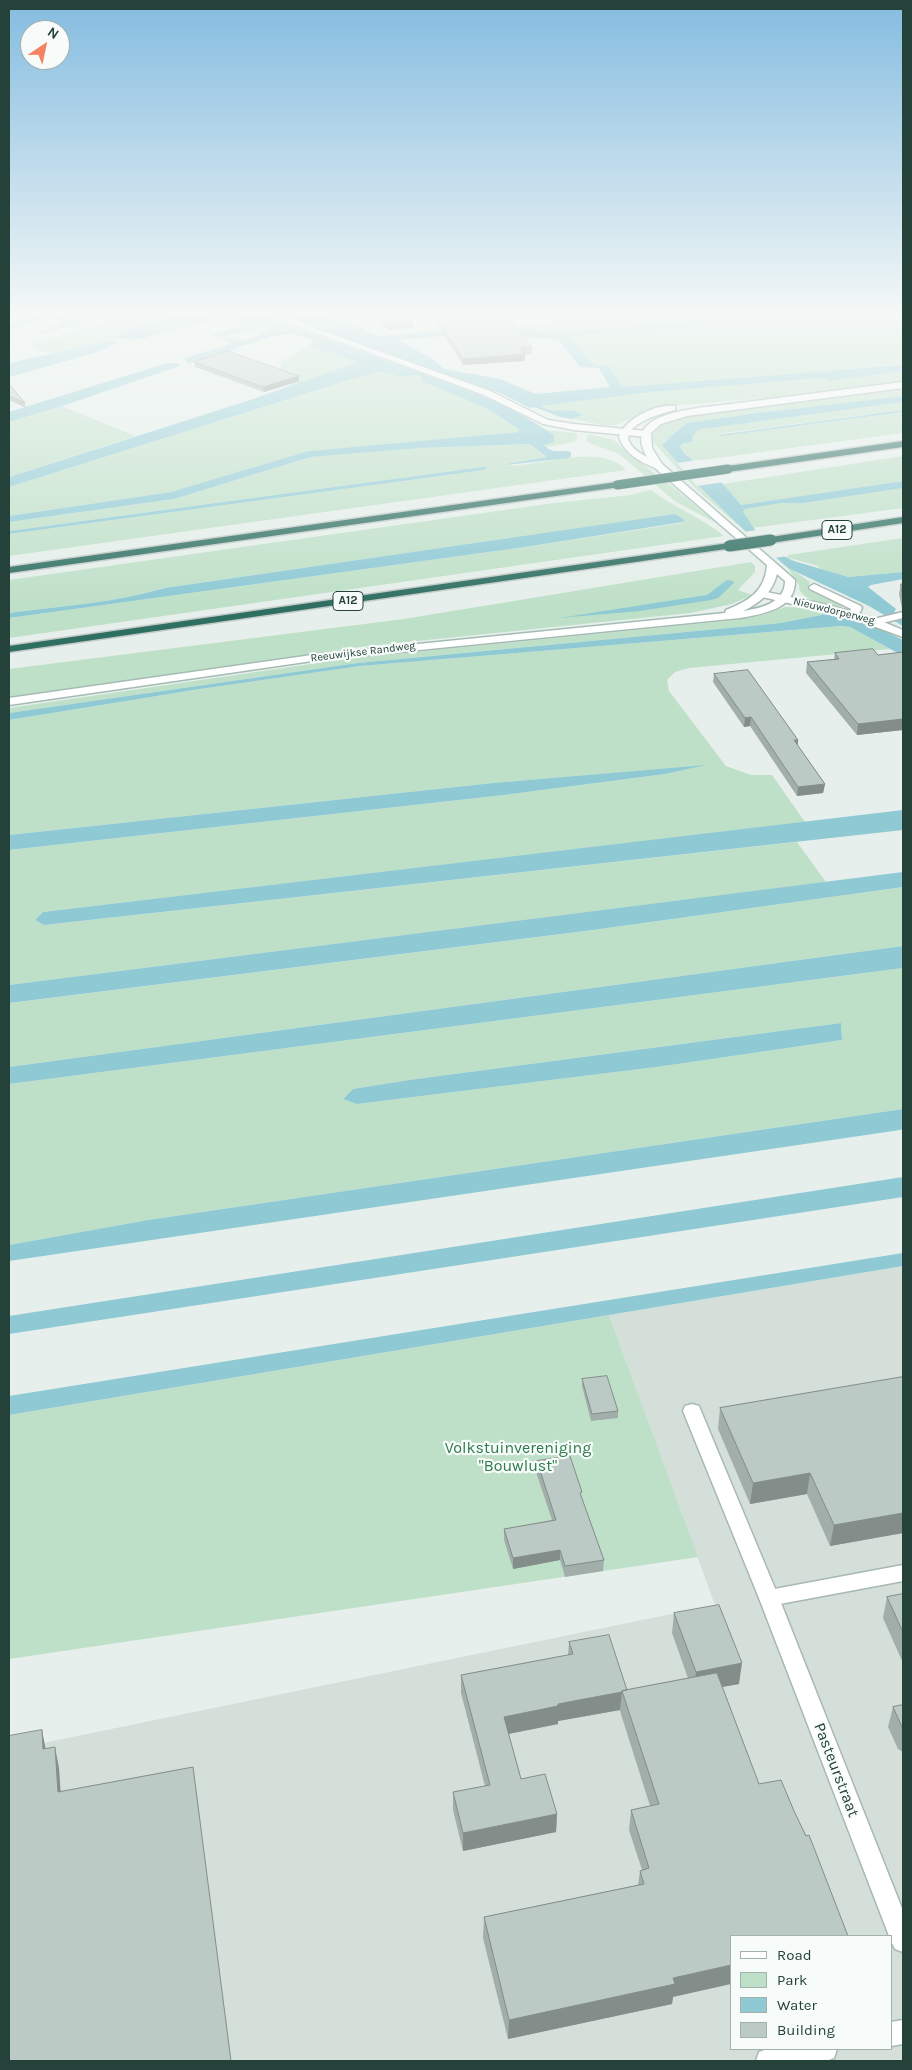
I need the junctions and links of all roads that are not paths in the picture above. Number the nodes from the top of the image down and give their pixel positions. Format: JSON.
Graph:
{"nodes":[{"id":1,"x":525,"y":412,"type":"edge"},
{"id":2,"x":658,"y":412,"type":"edge"},
{"id":3,"x":703,"y":412,"type":"edge"},
{"id":4,"x":625,"y":432,"type":"junction"},
{"id":5,"x":646,"y":434,"type":"junction"},
{"id":6,"x":903,"y":444,"type":"edge"},
{"id":7,"x":659,"y":466,"type":"junction"},
{"id":8,"x":903,"y":520,"type":"edge"},
{"id":9,"x":772,"y":564,"type":"junction"},
{"id":10,"x":9,"y":570,"type":"edge"},
{"id":11,"x":814,"y":587,"type":"dead end"},
{"id":12,"x":762,"y":594,"type":"junction"},
{"id":13,"x":783,"y":599,"type":"junction"},
{"id":14,"x":854,"y":614,"type":"junction"},
{"id":15,"x":903,"y":615,"type":"edge"},
{"id":16,"x":720,"y":616,"type":"junction"},
{"id":17,"x":881,"y":621,"type":"junction"},
{"id":18,"x":903,"y":634,"type":"edge"},
{"id":19,"x":9,"y":649,"type":"edge"},
{"id":20,"x":9,"y":702,"type":"edge"},
{"id":21,"x":692,"y":1411,"type":"dead end"},
{"id":22,"x":903,"y":1573,"type":"edge"},
{"id":23,"x":770,"y":1598,"type":"junction"},
{"id":24,"x":903,"y":1941,"type":"edge"},
{"id":25,"x":820,"y":2050,"type":"edge"},
{"id":26,"x":768,"y":2061,"type":"edge"}],
"edges":[{"from":1,"to":4,"type":"main road"},
{"from":2,"to":4,"type":"main road"},
{"from":3,"to":5,"type":"main road"},
{"from":4,"to":5,"type":"main road"},
{"from":4,"to":7,"type":"main road"},
{"from":5,"to":7,"type":"main road"},
{"from":6,"to":10,"type":"highway","bridge":true},
{"from":7,"to":9,"type":"main road"},
{"from":8,"to":19,"type":"highway","number":"A12","bridge":true},
{"from":9,"to":12,"type":"main road"},
{"from":9,"to":13,"type":"main road"},
{"from":11,"to":14,"type":"main road"},
{"from":12,"to":13,"type":"main road","name":"Nieuwdorperweg"},
{"from":12,"to":16,"type":"main road","name":"Reeuwijkse Randweg"},
{"from":13,"to":14,"type":"main road","name":"Nieuwdorperweg"},
{"from":13,"to":16,"type":"main road","name":"Reeuwijkse Randweg"},
{"from":14,"to":17,"type":"main road","name":"Nieuwdorperweg"},
{"from":15,"to":17,"type":"main road"},
{"from":16,"to":20,"type":"main road","name":"Reeuwijkse Randweg"},
{"from":17,"to":18,"type":"main road","name":"Nieuwdorperweg"},
{"from":21,"to":23,"type":"main road","name":"Pasteurstraat"},
{"from":22,"to":23,"type":"main road"},
{"from":23,"to":24,"type":"main road","name":"Pasteurstraat"},
{"from":25,"to":26,"type":"main road"}]}
